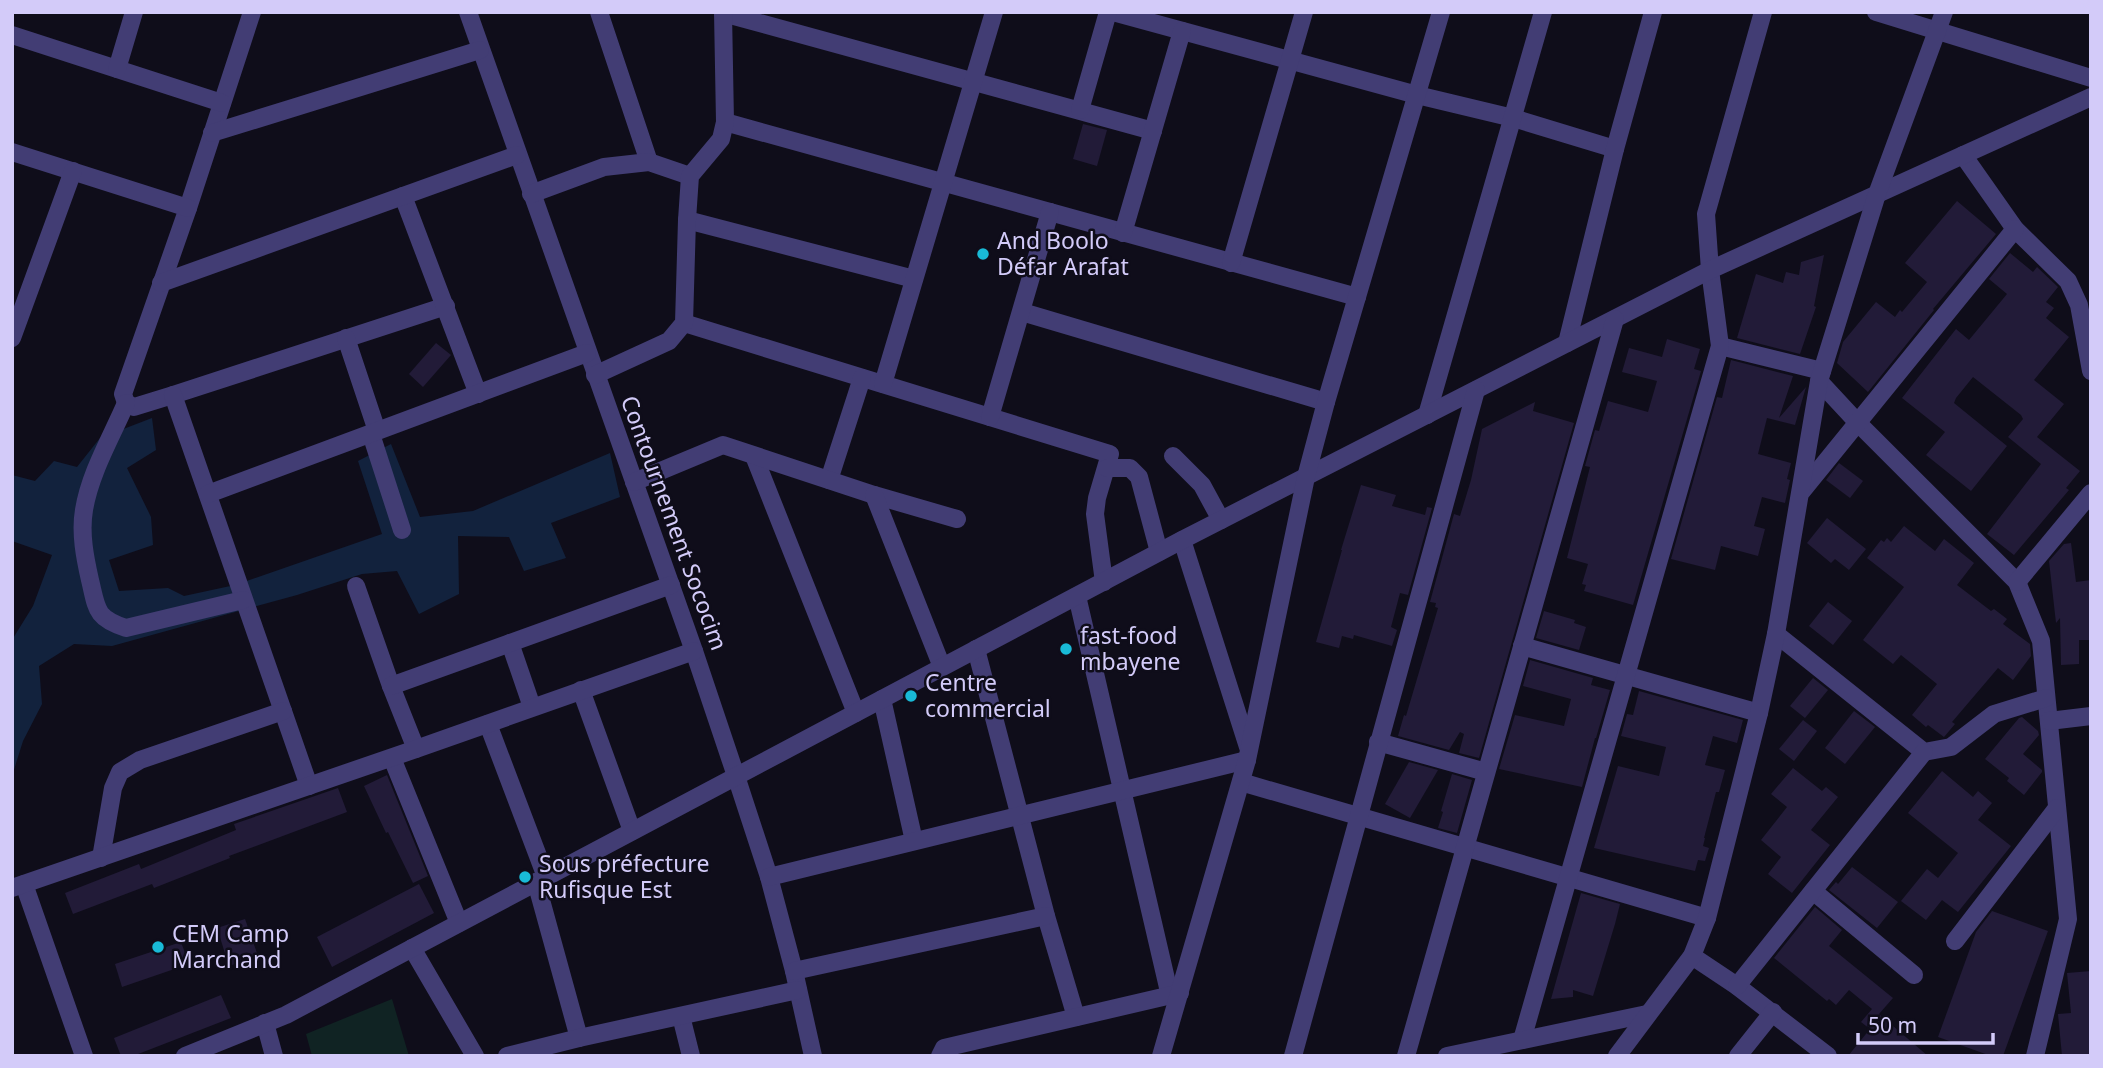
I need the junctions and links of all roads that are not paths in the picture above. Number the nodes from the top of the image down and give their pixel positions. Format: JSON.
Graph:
{"nodes":[{"id":1,"x":134,"y":12,"type":"edge"},
{"id":2,"x":252,"y":12,"type":"edge"},
{"id":3,"x":468,"y":12,"type":"edge"},
{"id":4,"x":599,"y":12,"type":"edge"},
{"id":5,"x":994,"y":12,"type":"edge"},
{"id":6,"x":1111,"y":12,"type":"edge"},
{"id":7,"x":1304,"y":12,"type":"edge"},
{"id":8,"x":1441,"y":12,"type":"edge"},
{"id":9,"x":1543,"y":12,"type":"edge"},
{"id":10,"x":1653,"y":12,"type":"edge"},
{"id":11,"x":1763,"y":12,"type":"edge"},
{"id":12,"x":1877,"y":12,"type":"edge"},
{"id":13,"x":1944,"y":12,"type":"edge"},
{"id":14,"x":723,"y":13,"type":"edge"},
{"id":15,"x":1182,"y":31,"type":"junction"},
{"id":16,"x":1938,"y":31,"type":"junction"},
{"id":17,"x":12,"y":35,"type":"edge"},
{"id":18,"x":480,"y":50,"type":"junction"},
{"id":19,"x":1290,"y":60,"type":"junction"},
{"id":20,"x":117,"y":69,"type":"junction"},
{"id":21,"x":2091,"y":78,"type":"edge"},
{"id":22,"x":974,"y":80,"type":"junction"},
{"id":23,"x":1416,"y":95,"type":"junction"},
{"id":24,"x":2091,"y":97,"type":"edge"},
{"id":25,"x":222,"y":103,"type":"junction"},
{"id":26,"x":1080,"y":110,"type":"junction"},
{"id":27,"x":1513,"y":118,"type":"junction"},
{"id":28,"x":725,"y":122,"type":"junction"},
{"id":29,"x":1153,"y":131,"type":"junction"},
{"id":30,"x":212,"y":133,"type":"junction"},
{"id":31,"x":1615,"y":149,"type":"junction"},
{"id":32,"x":12,"y":152,"type":"edge"},
{"id":33,"x":517,"y":155,"type":"junction"},
{"id":34,"x":1963,"y":155,"type":"junction"},
{"id":35,"x":649,"y":162,"type":"junction"},
{"id":36,"x":73,"y":170,"type":"junction"},
{"id":37,"x":690,"y":176,"type":"junction"},
{"id":38,"x":943,"y":183,"type":"junction"},
{"id":39,"x":531,"y":194,"type":"junction"},
{"id":40,"x":1877,"y":194,"type":"junction"},
{"id":41,"x":403,"y":196,"type":"junction"},
{"id":42,"x":188,"y":208,"type":"junction"},
{"id":43,"x":1050,"y":212,"type":"junction"},
{"id":44,"x":687,"y":220,"type":"junction"},
{"id":45,"x":2015,"y":229,"type":"junction"},
{"id":46,"x":1123,"y":233,"type":"junction"},
{"id":47,"x":1231,"y":263,"type":"junction"},
{"id":48,"x":1710,"y":270,"type":"junction"},
{"id":49,"x":915,"y":279,"type":"junction"},
{"id":50,"x":161,"y":283,"type":"junction"},
{"id":51,"x":1357,"y":297,"type":"junction"},
{"id":52,"x":446,"y":306,"type":"junction"},
{"id":53,"x":1022,"y":312,"type":"junction"},
{"id":54,"x":1615,"y":319,"type":"junction"},
{"id":55,"x":684,"y":323,"type":"junction"},
{"id":56,"x":12,"y":338,"type":"edge"},
{"id":57,"x":346,"y":338,"type":"junction"},
{"id":58,"x":1567,"y":343,"type":"junction"},
{"id":59,"x":1720,"y":346,"type":"junction"},
{"id":60,"x":587,"y":353,"type":"junction"},
{"id":61,"x":2091,"y":371,"type":"edge"},
{"id":62,"x":595,"y":375,"type":"junction"},
{"id":63,"x":1820,"y":376,"type":"junction"},
{"id":64,"x":862,"y":378,"type":"junction"},
{"id":65,"x":883,"y":384,"type":"junction"},
{"id":66,"x":1476,"y":390,"type":"junction"},
{"id":67,"x":478,"y":394,"type":"junction"},
{"id":68,"x":173,"y":395,"type":"junction"},
{"id":69,"x":1326,"y":402,"type":"junction"},
{"id":70,"x":126,"y":404,"type":"junction"},
{"id":71,"x":1427,"y":415,"type":"junction"},
{"id":72,"x":990,"y":417,"type":"junction"},
{"id":73,"x":1858,"y":423,"type":"junction"},
{"id":74,"x":374,"y":432,"type":"junction"},
{"id":75,"x":754,"y":456,"type":"junction"},
{"id":76,"x":1173,"y":456,"type":"dead end"},
{"id":77,"x":1107,"y":468,"type":"junction"},
{"id":78,"x":1306,"y":477,"type":"junction"},
{"id":79,"x":829,"y":480,"type":"junction"},
{"id":80,"x":634,"y":482,"type":"junction"},
{"id":81,"x":2091,"y":493,"type":"edge"},
{"id":82,"x":208,"y":494,"type":"junction"},
{"id":83,"x":1800,"y":494,"type":"junction"},
{"id":84,"x":874,"y":495,"type":"junction"},
{"id":85,"x":957,"y":519,"type":"dead end"},
{"id":86,"x":1221,"y":520,"type":"junction"},
{"id":87,"x":402,"y":530,"type":"dead end"},
{"id":88,"x":1182,"y":540,"type":"junction"},
{"id":89,"x":1159,"y":552,"type":"junction"},
{"id":90,"x":1104,"y":582,"type":"junction"},
{"id":91,"x":2017,"y":582,"type":"junction"},
{"id":92,"x":671,"y":585,"type":"junction"},
{"id":93,"x":356,"y":586,"type":"dead end"},
{"id":94,"x":1077,"y":596,"type":"junction"},
{"id":95,"x":243,"y":600,"type":"junction"},
{"id":96,"x":1776,"y":634,"type":"junction"},
{"id":97,"x":510,"y":643,"type":"junction"},
{"id":98,"x":1522,"y":646,"type":"junction"},
{"id":99,"x":975,"y":649,"type":"junction"},
{"id":100,"x":694,"y":651,"type":"junction"},
{"id":101,"x":942,"y":667,"type":"junction"},
{"id":102,"x":1626,"y":676,"type":"junction"},
{"id":103,"x":391,"y":687,"type":"junction"},
{"id":104,"x":581,"y":690,"type":"junction"},
{"id":105,"x":2046,"y":698,"type":"junction"},
{"id":106,"x":883,"y":699,"type":"junction"},
{"id":107,"x":532,"y":707,"type":"junction"},
{"id":108,"x":283,"y":711,"type":"junction"},
{"id":109,"x":856,"y":713,"type":"junction"},
{"id":110,"x":1759,"y":713,"type":"junction"},
{"id":111,"x":2091,"y":716,"type":"edge"},
{"id":112,"x":2049,"y":721,"type":"junction"},
{"id":113,"x":488,"y":724,"type":"junction"},
{"id":114,"x":1378,"y":742,"type":"junction"},
{"id":115,"x":416,"y":749,"type":"junction"},
{"id":116,"x":1924,"y":752,"type":"junction"},
{"id":117,"x":1248,"y":755,"type":"junction"},
{"id":118,"x":392,"y":758,"type":"junction"},
{"id":119,"x":1486,"y":772,"type":"junction"},
{"id":120,"x":736,"y":776,"type":"junction"},
{"id":121,"x":1241,"y":782,"type":"junction"},
{"id":122,"x":309,"y":786,"type":"junction"},
{"id":123,"x":1122,"y":790,"type":"junction"},
{"id":124,"x":2057,"y":808,"type":"junction"},
{"id":125,"x":1020,"y":815,"type":"junction"},
{"id":126,"x":1358,"y":815,"type":"junction"},
{"id":127,"x":632,"y":831,"type":"junction"},
{"id":128,"x":914,"y":841,"type":"junction"},
{"id":129,"x":1465,"y":847,"type":"junction"},
{"id":130,"x":101,"y":858,"type":"junction"},
{"id":131,"x":769,"y":877,"type":"junction"},
{"id":132,"x":1569,"y":877,"type":"junction"},
{"id":133,"x":541,"y":880,"type":"junction"},
{"id":134,"x":18,"y":886,"type":"edge"},
{"id":135,"x":1813,"y":891,"type":"junction"},
{"id":136,"x":1046,"y":916,"type":"junction"},
{"id":137,"x":1707,"y":918,"type":"junction"},
{"id":138,"x":458,"y":923,"type":"junction"},
{"id":139,"x":1955,"y":941,"type":"dead end"},
{"id":140,"x":412,"y":948,"type":"junction"},
{"id":141,"x":1692,"y":956,"type":"junction"},
{"id":142,"x":794,"y":971,"type":"junction"},
{"id":143,"x":1914,"y":975,"type":"dead end"},
{"id":144,"x":1737,"y":986,"type":"junction"},
{"id":145,"x":798,"y":990,"type":"junction"},
{"id":146,"x":1175,"y":994,"type":"junction"},
{"id":147,"x":1773,"y":1012,"type":"junction"},
{"id":148,"x":1647,"y":1014,"type":"junction"},
{"id":149,"x":681,"y":1016,"type":"junction"},
{"id":150,"x":1076,"y":1017,"type":"junction"},
{"id":151,"x":265,"y":1023,"type":"junction"},
{"id":152,"x":579,"y":1038,"type":"junction"},
{"id":153,"x":1522,"y":1040,"type":"junction"},
{"id":154,"x":84,"y":1056,"type":"edge"},
{"id":155,"x":185,"y":1056,"type":"edge"},
{"id":156,"x":274,"y":1056,"type":"edge"},
{"id":157,"x":475,"y":1056,"type":"edge"},
{"id":158,"x":507,"y":1056,"type":"edge"},
{"id":159,"x":691,"y":1056,"type":"edge"},
{"id":160,"x":813,"y":1056,"type":"edge"},
{"id":161,"x":940,"y":1056,"type":"edge"},
{"id":162,"x":1161,"y":1056,"type":"edge"},
{"id":163,"x":1293,"y":1056,"type":"edge"},
{"id":164,"x":1406,"y":1056,"type":"edge"},
{"id":165,"x":1447,"y":1056,"type":"edge"},
{"id":166,"x":1617,"y":1056,"type":"edge"},
{"id":167,"x":1738,"y":1056,"type":"edge"},
{"id":168,"x":1828,"y":1056,"type":"edge"},
{"id":169,"x":2035,"y":1056,"type":"edge"}],
"edges":[{"from":1,"to":20,"type":"street"},
{"from":2,"to":25,"type":"street"},
{"from":3,"to":18,"type":"street","name":"Contournement Sococim"},
{"from":4,"to":35,"type":"street"},
{"from":5,"to":22,"type":"street"},
{"from":6,"to":15,"type":"street"},
{"from":6,"to":26,"type":"street"},
{"from":7,"to":19,"type":"street"},
{"from":8,"to":23,"type":"street"},
{"from":9,"to":27,"type":"street"},
{"from":10,"to":31,"type":"street"},
{"from":11,"to":48,"type":"street"},
{"from":12,"to":16,"type":"street"},
{"from":13,"to":16,"type":"street"},
{"from":14,"to":22,"type":"street"},
{"from":14,"to":28,"type":"street"},
{"from":15,"to":19,"type":"street"},
{"from":15,"to":29,"type":"street"},
{"from":16,"to":21,"type":"street"},
{"from":16,"to":40,"type":"street"},
{"from":17,"to":20,"type":"street"},
{"from":18,"to":30,"type":"street"},
{"from":18,"to":33,"type":"street","name":"Contournement Sococim"},
{"from":19,"to":23,"type":"street"},
{"from":19,"to":47,"type":"street"},
{"from":20,"to":25,"type":"street"},
{"from":22,"to":26,"type":"street"},
{"from":22,"to":38,"type":"street"},
{"from":23,"to":27,"type":"street"},
{"from":23,"to":51,"type":"street"},
{"from":24,"to":34,"type":"street"},
{"from":25,"to":30,"type":"street"},
{"from":26,"to":29,"type":"street"},
{"from":27,"to":31,"type":"street"},
{"from":27,"to":71,"type":"street"},
{"from":28,"to":37,"type":"street"},
{"from":28,"to":38,"type":"street"},
{"from":29,"to":46,"type":"street"},
{"from":30,"to":42,"type":"street"},
{"from":31,"to":58,"type":"street"},
{"from":32,"to":36,"type":"street"},
{"from":33,"to":39,"type":"street","name":"Contournement Sococim"},
{"from":33,"to":41,"type":"street"},
{"from":34,"to":40,"type":"street"},
{"from":34,"to":45,"type":"street"},
{"from":35,"to":37,"type":"street"},
{"from":35,"to":39,"type":"street"},
{"from":36,"to":42,"type":"street"},
{"from":36,"to":56,"type":"street"},
{"from":37,"to":44,"type":"street"},
{"from":38,"to":43,"type":"street"},
{"from":38,"to":49,"type":"street"},
{"from":39,"to":60,"type":"street","name":"Contournement Sococim"},
{"from":40,"to":48,"type":"street"},
{"from":40,"to":63,"type":"street"},
{"from":41,"to":50,"type":"street"},
{"from":41,"to":52,"type":"street"},
{"from":42,"to":50,"type":"street"},
{"from":43,"to":46,"type":"street"},
{"from":43,"to":53,"type":"street"},
{"from":44,"to":49,"type":"street"},
{"from":44,"to":55,"type":"street"},
{"from":45,"to":61,"type":"street"},
{"from":45,"to":73,"type":"street"},
{"from":46,"to":47,"type":"street"},
{"from":47,"to":51,"type":"street"},
{"from":48,"to":54,"type":"street"},
{"from":48,"to":59,"type":"street"},
{"from":49,"to":65,"type":"street"},
{"from":50,"to":70,"type":"street"},
{"from":51,"to":69,"type":"street"},
{"from":52,"to":57,"type":"street"},
{"from":52,"to":67,"type":"street"},
{"from":53,"to":69,"type":"street"},
{"from":53,"to":72,"type":"street"},
{"from":54,"to":58,"type":"street"},
{"from":54,"to":98,"type":"street"},
{"from":55,"to":62,"type":"street"},
{"from":55,"to":64,"type":"street"},
{"from":57,"to":68,"type":"street"},
{"from":57,"to":74,"type":"street"},
{"from":58,"to":66,"type":"street"},
{"from":59,"to":63,"type":"street"},
{"from":59,"to":102,"type":"street"},
{"from":60,"to":62,"type":"street","name":"Contournement Sococim"},
{"from":60,"to":67,"type":"street"},
{"from":62,"to":80,"type":"street","name":"Contournement Sococim"},
{"from":63,"to":73,"type":"street"},
{"from":63,"to":83,"type":"street"},
{"from":64,"to":65,"type":"street"},
{"from":64,"to":79,"type":"street"},
{"from":65,"to":72,"type":"street"},
{"from":66,"to":71,"type":"street"},
{"from":66,"to":114,"type":"street"},
{"from":67,"to":74,"type":"street"},
{"from":68,"to":70,"type":"street"},
{"from":68,"to":82,"type":"street"},
{"from":69,"to":78,"type":"street"},
{"from":70,"to":95,"type":"street"},
{"from":71,"to":78,"type":"street"},
{"from":72,"to":77,"type":"street"},
{"from":73,"to":83,"type":"street"},
{"from":73,"to":91,"type":"street"},
{"from":74,"to":82,"type":"street"},
{"from":74,"to":87,"type":"street"},
{"from":75,"to":79,"type":"street"},
{"from":75,"to":80,"type":"street"},
{"from":75,"to":109,"type":"street"},
{"from":76,"to":86,"type":"street"},
{"from":77,"to":89,"type":"street"},
{"from":77,"to":90,"type":"street"},
{"from":78,"to":86,"type":"street"},
{"from":78,"to":117,"type":"street"},
{"from":79,"to":84,"type":"street"},
{"from":80,"to":92,"type":"street","name":"Contournement Sococim"},
{"from":81,"to":91,"type":"street"},
{"from":82,"to":95,"type":"street"},
{"from":83,"to":96,"type":"street"},
{"from":84,"to":85,"type":"street"},
{"from":84,"to":101,"type":"street"},
{"from":86,"to":88,"type":"street"},
{"from":88,"to":89,"type":"street"},
{"from":88,"to":117,"type":"street"},
{"from":89,"to":90,"type":"street"},
{"from":90,"to":94,"type":"street"},
{"from":91,"to":105,"type":"street"},
{"from":92,"to":97,"type":"street"},
{"from":92,"to":100,"type":"street","name":"Contournement Sococim"},
{"from":93,"to":103,"type":"street"},
{"from":94,"to":99,"type":"street"},
{"from":94,"to":123,"type":"street"},
{"from":95,"to":108,"type":"street"},
{"from":96,"to":110,"type":"street"},
{"from":96,"to":116,"type":"street"},
{"from":97,"to":103,"type":"street"},
{"from":97,"to":107,"type":"street"},
{"from":98,"to":102,"type":"street"},
{"from":98,"to":119,"type":"street"},
{"from":99,"to":101,"type":"street"},
{"from":99,"to":125,"type":"street"},
{"from":100,"to":104,"type":"street"},
{"from":100,"to":120,"type":"street","name":"Contournement Sococim"},
{"from":101,"to":106,"type":"street"},
{"from":102,"to":110,"type":"street"},
{"from":102,"to":132,"type":"street"},
{"from":103,"to":115,"type":"street"},
{"from":104,"to":107,"type":"street"},
{"from":104,"to":127,"type":"street"},
{"from":105,"to":112,"type":"street"},
{"from":105,"to":116,"type":"street"},
{"from":106,"to":109,"type":"street"},
{"from":106,"to":128,"type":"street"},
{"from":107,"to":113,"type":"street"},
{"from":108,"to":122,"type":"street"},
{"from":108,"to":130,"type":"street"},
{"from":109,"to":120,"type":"street"},
{"from":110,"to":137,"type":"street"},
{"from":111,"to":112,"type":"street"},
{"from":112,"to":124,"type":"street"},
{"from":113,"to":115,"type":"street"},
{"from":113,"to":133,"type":"street"},
{"from":114,"to":119,"type":"street"},
{"from":114,"to":126,"type":"street"},
{"from":115,"to":118,"type":"street"},
{"from":116,"to":135,"type":"street"},
{"from":117,"to":121,"type":"street"},
{"from":117,"to":123,"type":"street"},
{"from":118,"to":122,"type":"street"},
{"from":118,"to":138,"type":"street"},
{"from":119,"to":129,"type":"street"},
{"from":120,"to":127,"type":"street"},
{"from":120,"to":131,"type":"street","name":"Contournement Sococim"},
{"from":121,"to":126,"type":"street"},
{"from":121,"to":146,"type":"street"},
{"from":122,"to":130,"type":"street"},
{"from":123,"to":125,"type":"street"},
{"from":123,"to":146,"type":"street"},
{"from":124,"to":139,"type":"street"},
{"from":124,"to":169,"type":"street"},
{"from":125,"to":128,"type":"street"},
{"from":125,"to":136,"type":"street"},
{"from":126,"to":129,"type":"street"},
{"from":126,"to":163,"type":"street"},
{"from":127,"to":133,"type":"street"},
{"from":128,"to":131,"type":"street"},
{"from":129,"to":132,"type":"street"},
{"from":129,"to":164,"type":"street"},
{"from":130,"to":134,"type":"street"},
{"from":131,"to":142,"type":"street","name":"Contournement Sococim"},
{"from":132,"to":137,"type":"street"},
{"from":132,"to":153,"type":"street"},
{"from":133,"to":138,"type":"street"},
{"from":133,"to":152,"type":"street"},
{"from":134,"to":154,"type":"street"},
{"from":135,"to":143,"type":"street"},
{"from":135,"to":144,"type":"street"},
{"from":136,"to":142,"type":"street"},
{"from":136,"to":150,"type":"street"},
{"from":137,"to":141,"type":"street"},
{"from":138,"to":140,"type":"street"},
{"from":140,"to":151,"type":"street"},
{"from":140,"to":157,"type":"street"},
{"from":141,"to":144,"type":"street"},
{"from":141,"to":148,"type":"street"},
{"from":142,"to":145,"type":"street","name":"Contournement Sococim"},
{"from":144,"to":147,"type":"street"},
{"from":145,"to":149,"type":"street"},
{"from":145,"to":160,"type":"street","name":"Contournement Sococim"},
{"from":146,"to":150,"type":"street"},
{"from":146,"to":162,"type":"street"},
{"from":147,"to":167,"type":"street"},
{"from":147,"to":168,"type":"street"},
{"from":148,"to":153,"type":"street"},
{"from":148,"to":166,"type":"street"},
{"from":149,"to":152,"type":"street"},
{"from":149,"to":159,"type":"street"},
{"from":150,"to":161,"type":"street"},
{"from":151,"to":155,"type":"street"},
{"from":151,"to":156,"type":"street"},
{"from":152,"to":158,"type":"street"},
{"from":153,"to":165,"type":"street"}]}
